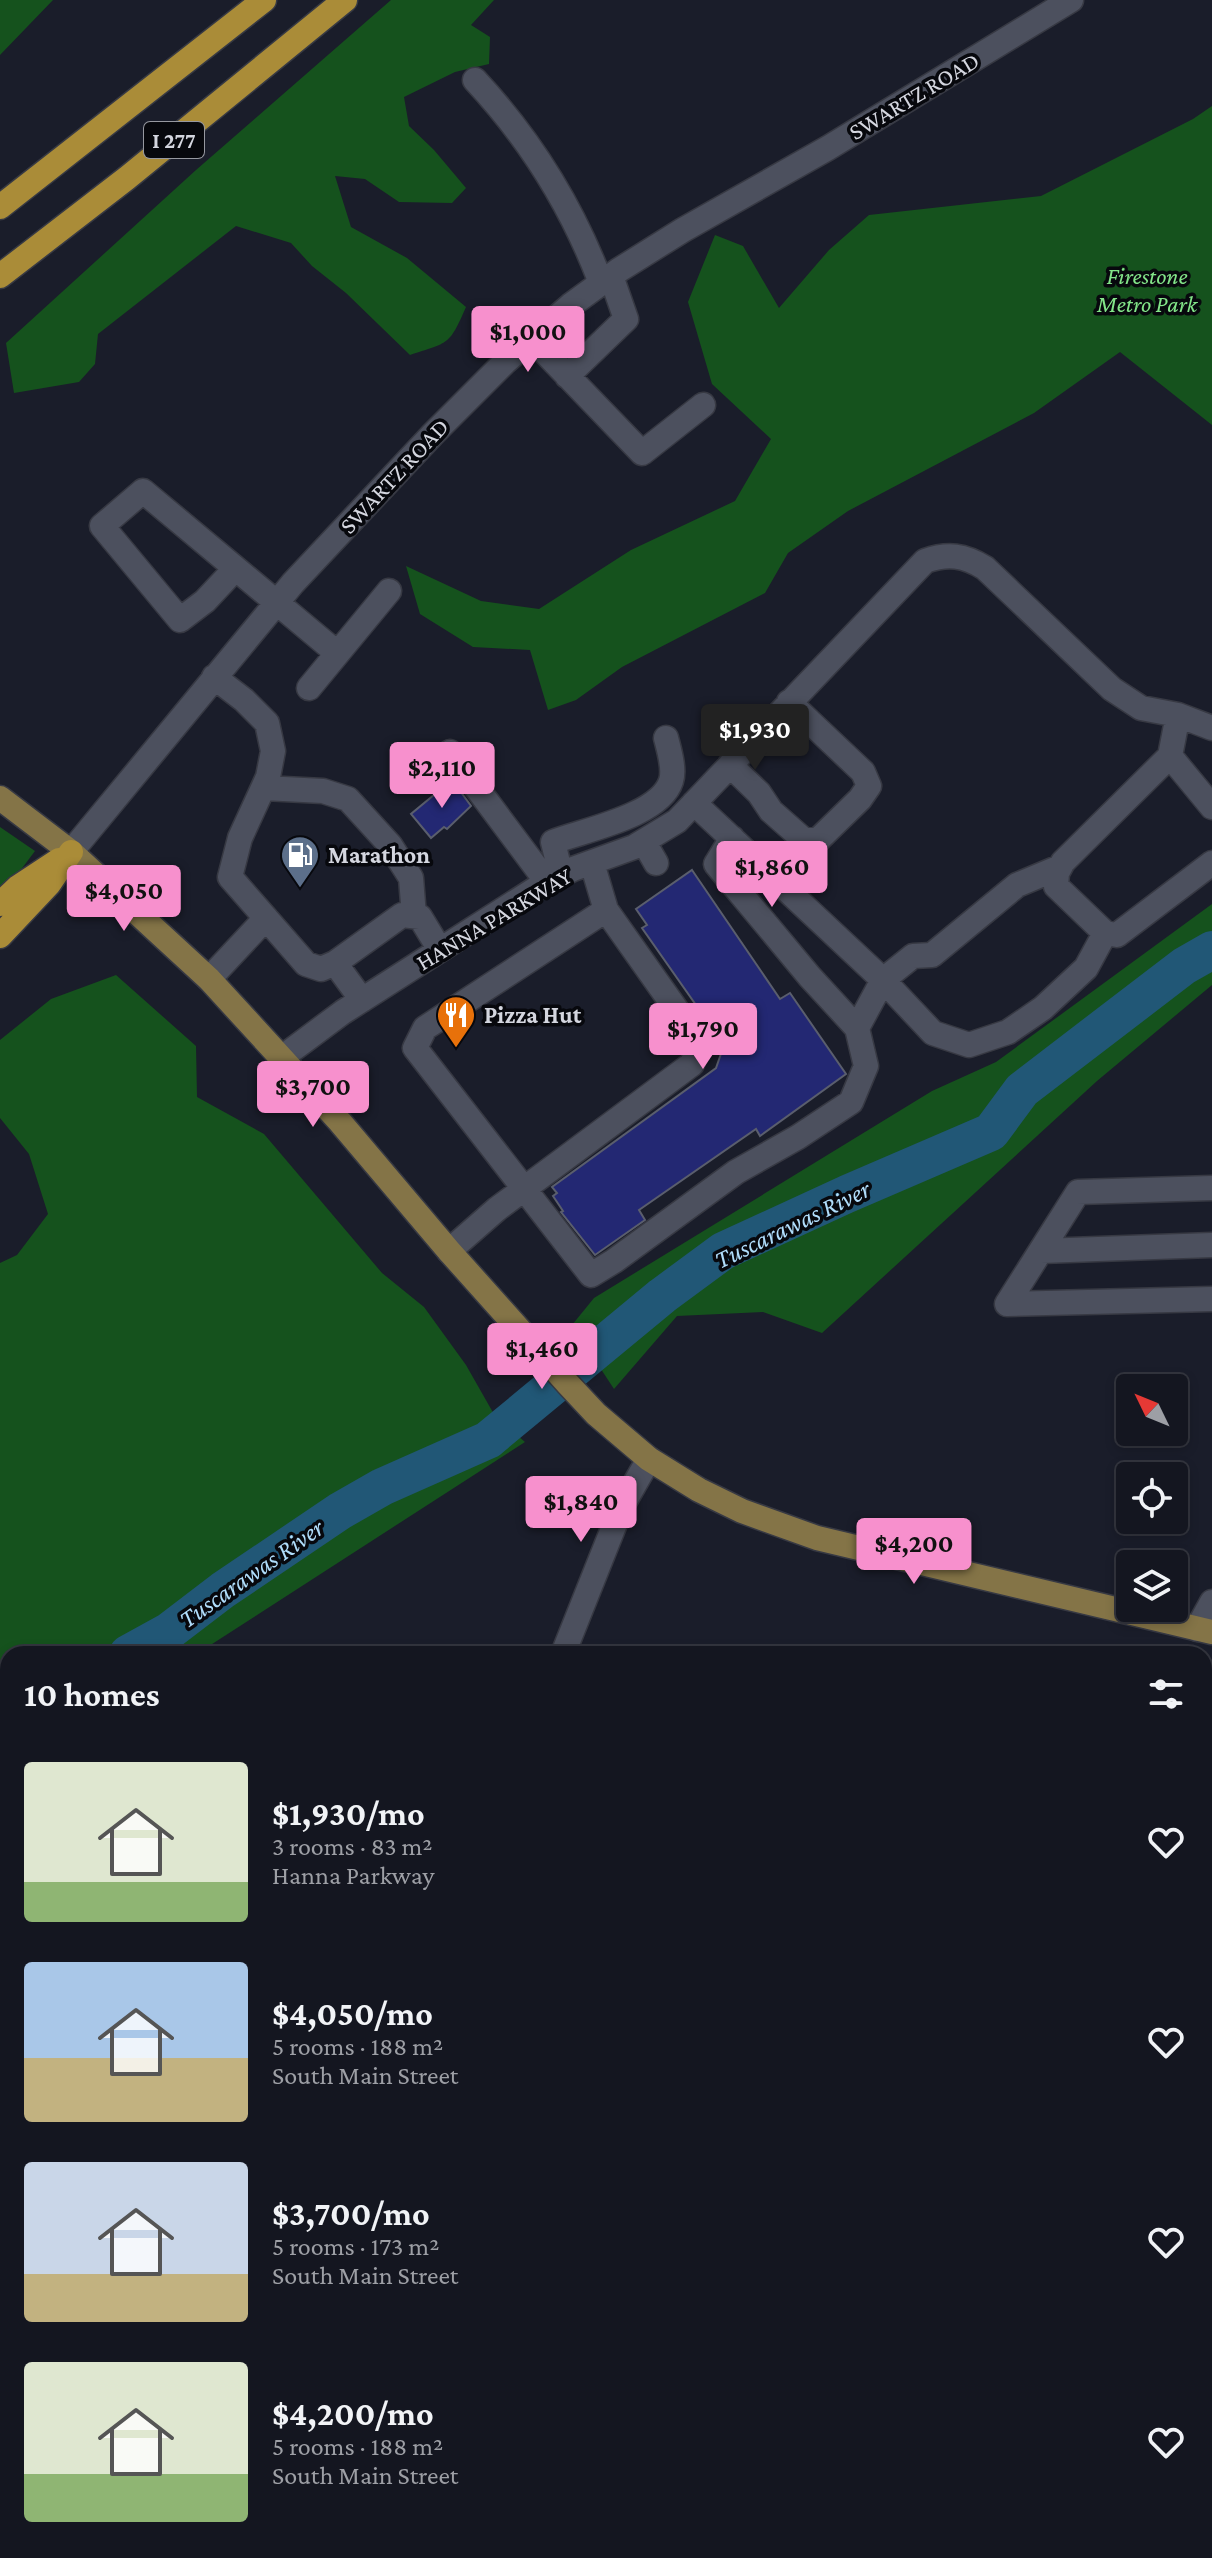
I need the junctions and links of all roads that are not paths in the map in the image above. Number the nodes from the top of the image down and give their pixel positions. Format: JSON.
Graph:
{"nodes":[{"id":1,"x":264,"y":0,"type":"edge"},
{"id":2,"x":345,"y":0,"type":"edge"},
{"id":3,"x":1064,"y":2,"type":"edge"},
{"id":4,"x":475,"y":80,"type":"dead end"},
{"id":5,"x":0,"y":207,"type":"edge"},
{"id":6,"x":0,"y":276,"type":"edge"},
{"id":7,"x":606,"y":280,"type":"junction"},
{"id":8,"x":532,"y":339,"type":"junction"},
{"id":9,"x":567,"y":376,"type":"junction"},
{"id":10,"x":703,"y":405,"type":"dead end"},
{"id":11,"x":235,"y":569,"type":"junction"},
{"id":12,"x":389,"y":591,"type":"dead end"},
{"id":13,"x":275,"y":603,"type":"junction"},
{"id":14,"x":337,"y":653,"type":"junction"},
{"id":15,"x":214,"y":677,"type":"junction"},
{"id":16,"x":309,"y":688,"type":"dead end"},
{"id":17,"x":789,"y":702,"type":"junction"},
{"id":18,"x":1178,"y":715,"type":"junction"},
{"id":19,"x":1212,"y":728,"type":"edge"},
{"id":20,"x":666,"y":738,"type":"dead end"},
{"id":21,"x":450,"y":752,"type":"dead end"},
{"id":22,"x":1170,"y":756,"type":"junction"},
{"id":23,"x":730,"y":765,"type":"junction"},
{"id":24,"x":264,"y":788,"type":"junction"},
{"id":25,"x":663,"y":796,"type":"junction"},
{"id":26,"x":0,"y":798,"type":"edge"},
{"id":27,"x":1212,"y":807,"type":"edge"},
{"id":28,"x":689,"y":809,"type":"junction"},
{"id":29,"x":732,"y":838,"type":"junction"},
{"id":30,"x":71,"y":852,"type":"junction"},
{"id":31,"x":592,"y":863,"type":"junction"},
{"id":32,"x":1212,"y":863,"type":"edge"},
{"id":33,"x":1060,"y":867,"type":"junction"},
{"id":34,"x":554,"y":878,"type":"junction"},
{"id":35,"x":0,"y":904,"type":"edge"},
{"id":36,"x":606,"y":910,"type":"junction"},
{"id":37,"x":414,"y":916,"type":"junction"},
{"id":38,"x":266,"y":918,"type":"junction"},
{"id":39,"x":1105,"y":933,"type":"junction"},
{"id":40,"x":0,"y":936,"type":"edge"},
{"id":41,"x":440,"y":950,"type":"junction"},
{"id":42,"x":335,"y":963,"type":"junction"},
{"id":43,"x":209,"y":979,"type":"junction"},
{"id":44,"x":883,"y":980,"type":"junction"},
{"id":45,"x":362,"y":1000,"type":"junction"},
{"id":46,"x":857,"y":1028,"type":"junction"},
{"id":47,"x":280,"y":1059,"type":"junction"},
{"id":48,"x":1212,"y":1188,"type":"edge"},
{"id":49,"x":525,"y":1189,"type":"junction"},
{"id":50,"x":1212,"y":1245,"type":"edge"},
{"id":51,"x":449,"y":1251,"type":"junction"},
{"id":52,"x":1041,"y":1251,"type":"junction"},
{"id":53,"x":1212,"y":1299,"type":"edge"},
{"id":54,"x":649,"y":1459,"type":"junction"},
{"id":55,"x":1212,"y":1602,"type":"edge"},
{"id":56,"x":1204,"y":1631,"type":"edge"},
{"id":57,"x":566,"y":1646,"type":"edge"}],
"edges":[{"from":1,"to":5,"type":"highway","number":"I 277"},
{"from":2,"to":6,"type":"highway","number":"I 277"},
{"from":3,"to":7,"type":"street","name":"SWARTZ ROAD"},
{"from":4,"to":7,"type":"street"},
{"from":7,"to":8,"type":"street","name":"SWARTZ ROAD"},
{"from":7,"to":9,"type":"street"},
{"from":8,"to":9,"type":"street"},
{"from":8,"to":13,"type":"street","name":"SWARTZ ROAD"},
{"from":9,"to":10,"type":"street"},
{"from":11,"to":11,"type":"street"},
{"from":11,"to":13,"type":"street"},
{"from":12,"to":14,"type":"street"},
{"from":13,"to":14,"type":"street"},
{"from":13,"to":15,"type":"street","name":"SWARTZ ROAD"},
{"from":14,"to":16,"type":"street"},
{"from":15,"to":24,"type":"street"},
{"from":15,"to":30,"type":"street","name":"SWARTZ ROAD"},
{"from":17,"to":18,"type":"street","name":"HANNA PARKWAY"},
{"from":17,"to":23,"type":"street","name":"HANNA PARKWAY"},
{"from":17,"to":23,"type":"street"},
{"from":18,"to":19,"type":"street","name":"HANNA PARKWAY"},
{"from":18,"to":22,"type":"street"},
{"from":20,"to":25,"type":"street"},
{"from":21,"to":34,"type":"street"},
{"from":22,"to":27,"type":"street"},
{"from":22,"to":33,"type":"street"},
{"from":23,"to":28,"type":"street","name":"HANNA PARKWAY"},
{"from":24,"to":37,"type":"street"},
{"from":24,"to":38,"type":"street"},
{"from":25,"to":28,"type":"street"},
{"from":25,"to":34,"type":"street"},
{"from":26,"to":30,"type":"main road"},
{"from":28,"to":29,"type":"street"},
{"from":28,"to":31,"type":"street","name":"HANNA PARKWAY"},
{"from":29,"to":44,"type":"street"},
{"from":29,"to":46,"type":"street"},
{"from":30,"to":35,"type":"highway"},
{"from":30,"to":40,"type":"highway"},
{"from":30,"to":43,"type":"main road"},
{"from":31,"to":34,"type":"street","name":"HANNA PARKWAY"},
{"from":31,"to":36,"type":"street"},
{"from":32,"to":39,"type":"street"},
{"from":33,"to":39,"type":"street"},
{"from":33,"to":44,"type":"street"},
{"from":34,"to":41,"type":"street","name":"HANNA PARKWAY"},
{"from":36,"to":49,"type":"street"},
{"from":36,"to":49,"type":"street"},
{"from":37,"to":41,"type":"street"},
{"from":37,"to":42,"type":"street"},
{"from":38,"to":42,"type":"street"},
{"from":38,"to":43,"type":"street"},
{"from":39,"to":44,"type":"street"},
{"from":41,"to":45,"type":"street","name":"HANNA PARKWAY"},
{"from":42,"to":45,"type":"street"},
{"from":43,"to":47,"type":"main road"},
{"from":44,"to":46,"type":"street"},
{"from":45,"to":47,"type":"street","name":"HANNA PARKWAY"},
{"from":46,"to":49,"type":"street"},
{"from":47,"to":51,"type":"main road"},
{"from":48,"to":52,"type":"street"},
{"from":49,"to":51,"type":"street"},
{"from":50,"to":52,"type":"street"},
{"from":51,"to":54,"type":"main road"},
{"from":52,"to":53,"type":"street"},
{"from":54,"to":56,"type":"main road"},
{"from":54,"to":57,"type":"street"},
{"from":55,"to":56,"type":"street"}]}
